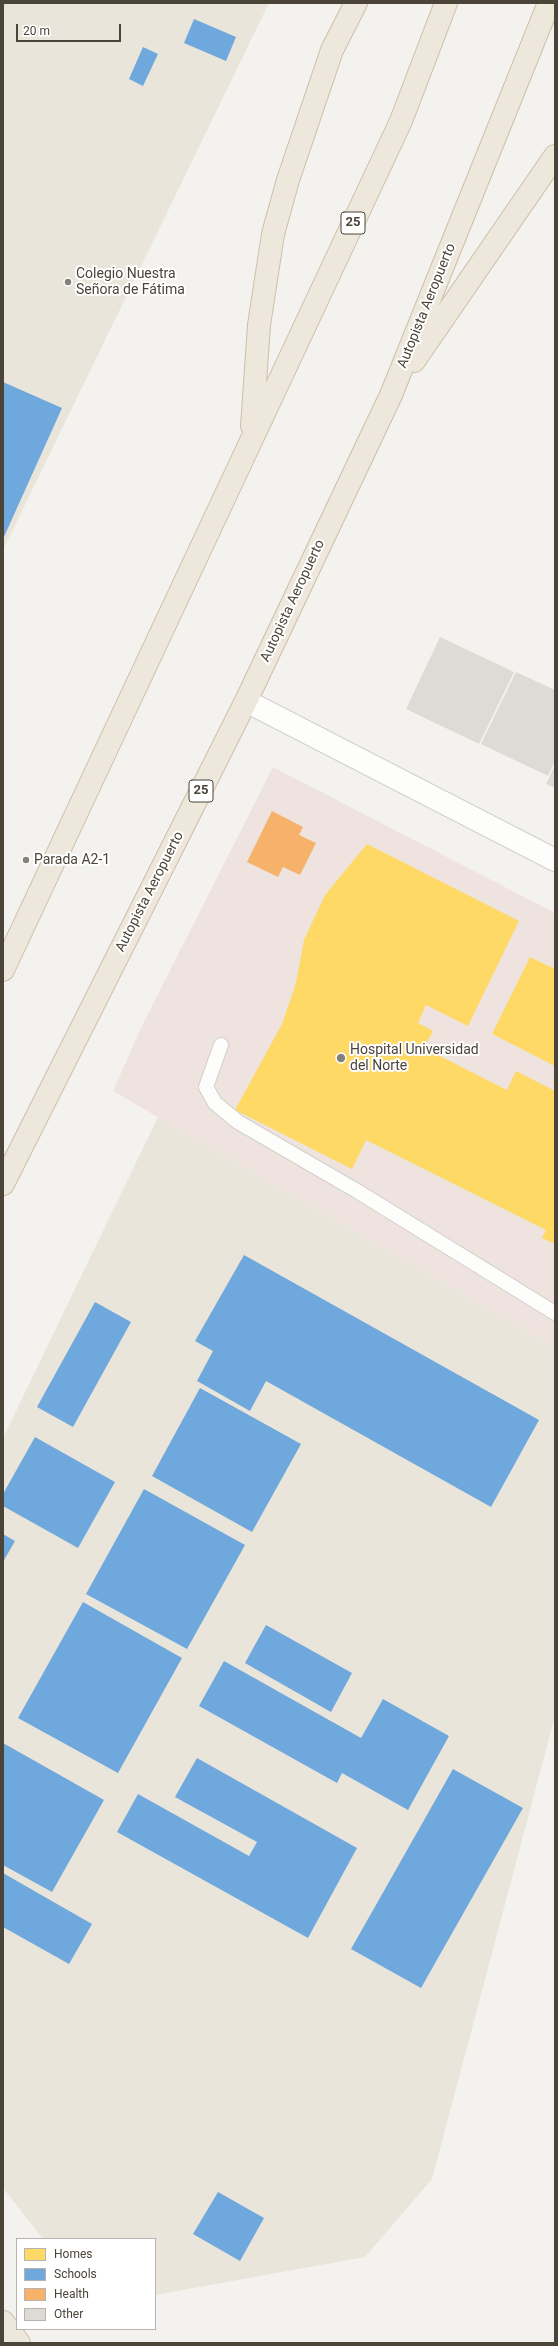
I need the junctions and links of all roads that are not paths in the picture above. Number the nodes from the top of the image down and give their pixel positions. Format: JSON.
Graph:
{"nodes":[{"id":1,"x":356,"y":3,"type":"edge"},
{"id":2,"x":446,"y":3,"type":"edge"},
{"id":3,"x":549,"y":3,"type":"edge"},
{"id":4,"x":555,"y":156,"type":"edge"},
{"id":5,"x":391,"y":395,"type":"junction"},
{"id":6,"x":251,"y":439,"type":"junction"},
{"id":7,"x":246,"y":701,"type":"junction"},
{"id":8,"x":555,"y":860,"type":"edge"},
{"id":9,"x":6,"y":956,"type":"edge"},
{"id":10,"x":221,"y":1045,"type":"dead end"},
{"id":11,"x":3,"y":1184,"type":"edge"},
{"id":12,"x":555,"y":1313,"type":"edge"},
{"id":13,"x":3,"y":2322,"type":"edge"},
{"id":14,"x":19,"y":2343,"type":"edge"}],
"edges":[{"from":1,"to":6,"type":"highway"},
{"from":2,"to":6,"type":"highway","number":"25"},
{"from":3,"to":5,"type":"highway","name":"Autopista Aeropuerto","number":"25"},
{"from":4,"to":5,"type":"highway"},
{"from":5,"to":7,"type":"highway","name":"Autopista Aeropuerto","number":"25"},
{"from":6,"to":9,"type":"highway","number":"25"},
{"from":7,"to":8,"type":"street"},
{"from":7,"to":11,"type":"highway","name":"Autopista Aeropuerto","number":"25"},
{"from":10,"to":12,"type":"lane"},
{"from":13,"to":14,"type":"highway"}]}
